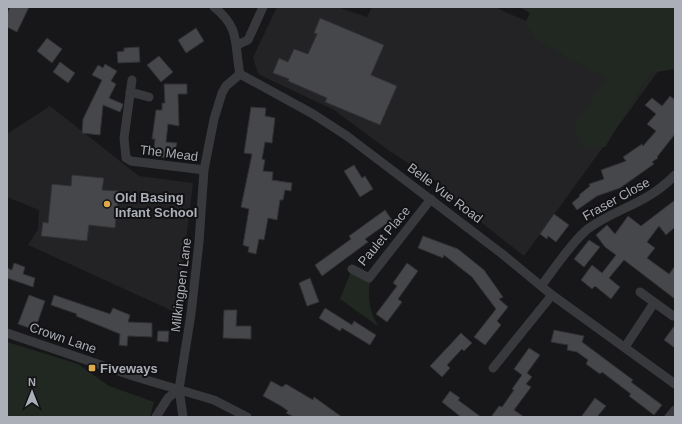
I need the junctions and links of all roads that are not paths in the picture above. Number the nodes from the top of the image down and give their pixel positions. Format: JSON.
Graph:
{"nodes":[{"id":1,"x":214,"y":7,"type":"edge"},
{"id":2,"x":263,"y":7,"type":"edge"},
{"id":3,"x":237,"y":45,"type":"junction"},
{"id":4,"x":240,"y":74,"type":"junction"},
{"id":5,"x":132,"y":80,"type":"dead end"},
{"id":6,"x":130,"y":92,"type":"junction"},
{"id":7,"x":149,"y":97,"type":"dead end"},
{"id":8,"x":204,"y":170,"type":"junction"},
{"id":9,"x":675,"y":175,"type":"edge"},
{"id":10,"x":431,"y":199,"type":"junction"},
{"id":11,"x":352,"y":269,"type":"dead end"},
{"id":12,"x":542,"y":285,"type":"junction"},
{"id":13,"x":640,"y":292,"type":"dead end"},
{"id":14,"x":552,"y":295,"type":"junction"},
{"id":15,"x":654,"y":302,"type":"junction"},
{"id":16,"x":673,"y":316,"type":"dead end"},
{"id":17,"x":7,"y":333,"type":"edge"},
{"id":18,"x":625,"y":347,"type":"junction"},
{"id":19,"x":493,"y":368,"type":"dead end"},
{"id":20,"x":675,"y":384,"type":"edge"},
{"id":21,"x":179,"y":389,"type":"junction"},
{"id":22,"x":675,"y":410,"type":"edge"},
{"id":23,"x":156,"y":417,"type":"edge"},
{"id":24,"x":183,"y":417,"type":"edge"},
{"id":25,"x":247,"y":417,"type":"edge"},
{"id":26,"x":669,"y":417,"type":"edge"}],
"edges":[{"from":1,"to":3,"type":"street"},
{"from":2,"to":3,"type":"street"},
{"from":3,"to":4,"type":"street"},
{"from":4,"to":8,"type":"street","name":"Milkingpen Lane"},
{"from":4,"to":10,"type":"street","name":"Belle Vue Road"},
{"from":5,"to":6,"type":"street","name":"The Mead"},
{"from":6,"to":7,"type":"street"},
{"from":6,"to":8,"type":"street","name":"The Mead"},
{"from":8,"to":21,"type":"street","name":"Milkingpen Lane"},
{"from":9,"to":12,"type":"street","name":"Fraser Close"},
{"from":10,"to":11,"type":"street","name":"Paulet Place"},
{"from":10,"to":12,"type":"street","name":"Belle Vue Road"},
{"from":12,"to":14,"type":"street","name":"Belle Vue Road"},
{"from":13,"to":15,"type":"street"},
{"from":14,"to":18,"type":"street","name":"Belle Vue Road"},
{"from":14,"to":19,"type":"street"},
{"from":15,"to":16,"type":"street"},
{"from":15,"to":18,"type":"street"},
{"from":17,"to":21,"type":"street","name":"Crown Lane"},
{"from":18,"to":20,"type":"street","name":"Belle Vue Road"},
{"from":21,"to":23,"type":"street"},
{"from":21,"to":24,"type":"street","name":"Milkingpen Lane"},
{"from":21,"to":25,"type":"street","name":"Crown Lane"},
{"from":22,"to":26,"type":"street"}]}
